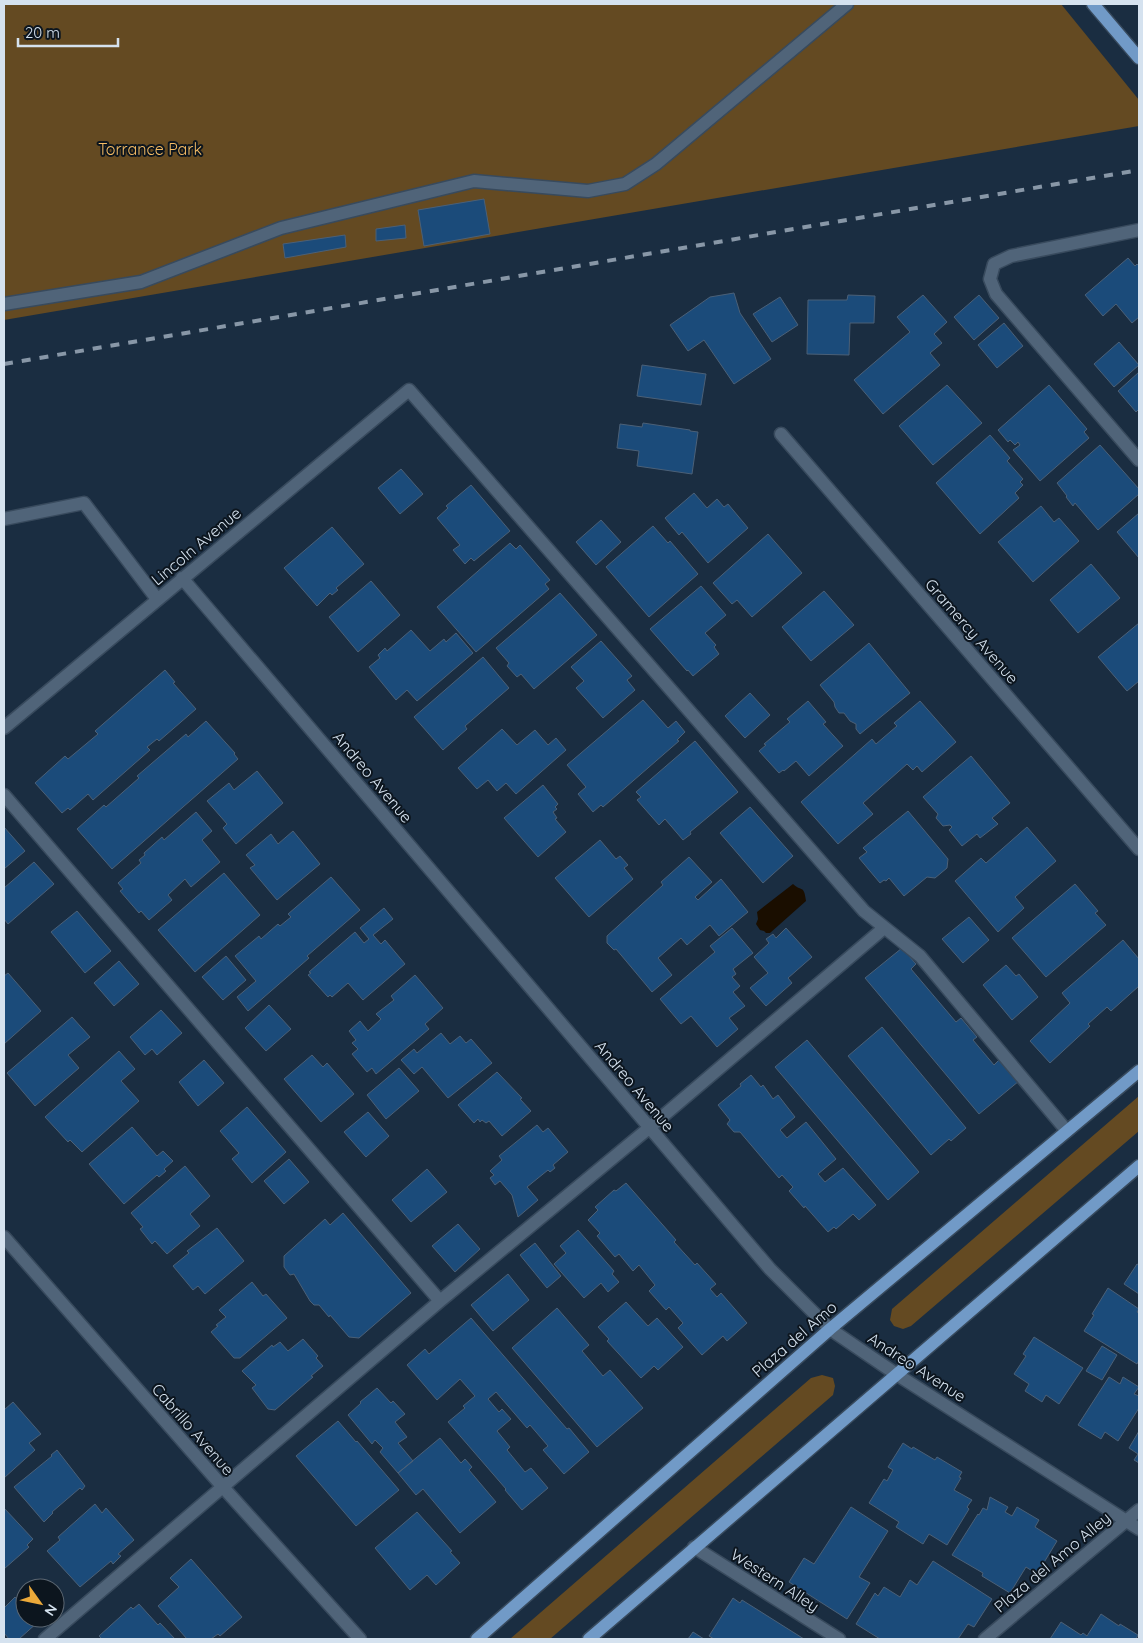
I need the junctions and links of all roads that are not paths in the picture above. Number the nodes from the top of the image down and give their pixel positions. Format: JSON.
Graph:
{"nodes":[{"id":1,"x":847,"y":4,"type":"edge"},
{"id":2,"x":1093,"y":4,"type":"edge"},
{"id":3,"x":1139,"y":58,"type":"edge"},
{"id":4,"x":1139,"y":230,"type":"edge"},
{"id":5,"x":4,"y":304,"type":"edge"},
{"id":6,"x":781,"y":434,"type":"dead end"},
{"id":7,"x":1139,"y":460,"type":"edge"},
{"id":8,"x":4,"y":519,"type":"edge"},
{"id":9,"x":182,"y":578,"type":"junction"},
{"id":10,"x":157,"y":599,"type":"junction"},
{"id":11,"x":4,"y":728,"type":"edge"},
{"id":12,"x":4,"y":795,"type":"edge"},
{"id":13,"x":1139,"y":849,"type":"edge"},
{"id":14,"x":884,"y":928,"type":"junction"},
{"id":15,"x":1139,"y":1071,"type":"edge"},
{"id":16,"x":650,"y":1128,"type":"junction"},
{"id":17,"x":1067,"y":1131,"type":"junction"},
{"id":18,"x":1139,"y":1166,"type":"edge"},
{"id":19,"x":4,"y":1237,"type":"edge"},
{"id":20,"x":440,"y":1301,"type":"junction"},
{"id":21,"x":830,"y":1329,"type":"junction"},
{"id":22,"x":896,"y":1374,"type":"junction"},
{"id":23,"x":222,"y":1486,"type":"junction"},
{"id":24,"x":1139,"y":1510,"type":"edge"},
{"id":25,"x":1126,"y":1521,"type":"junction"},
{"id":26,"x":1139,"y":1529,"type":"edge"},
{"id":27,"x":694,"y":1547,"type":"junction"},
{"id":28,"x":45,"y":1639,"type":"edge"},
{"id":29,"x":360,"y":1639,"type":"edge"},
{"id":30,"x":476,"y":1639,"type":"edge"},
{"id":31,"x":589,"y":1639,"type":"edge"},
{"id":32,"x":838,"y":1639,"type":"edge"},
{"id":33,"x":985,"y":1639,"type":"edge"}],
"edges":[{"from":1,"to":5,"type":"street"},
{"from":2,"to":3,"type":"main road"},
{"from":4,"to":7,"type":"street"},
{"from":6,"to":13,"type":"street","name":"Gramercy Avenue"},
{"from":8,"to":10,"type":"street"},
{"from":9,"to":10,"type":"street","name":"Lincoln Avenue"},
{"from":9,"to":14,"type":"street","name":"Lincoln Avenue"},
{"from":9,"to":16,"type":"street","name":"Andreo Avenue"},
{"from":10,"to":11,"type":"street","name":"Lincoln Avenue"},
{"from":12,"to":20,"type":"street"},
{"from":14,"to":16,"type":"street"},
{"from":14,"to":17,"type":"street"},
{"from":15,"to":17,"type":"main road","name":"Plaza del Amo"},
{"from":16,"to":20,"type":"street"},
{"from":16,"to":21,"type":"street","name":"Andreo Avenue"},
{"from":17,"to":21,"type":"main road","name":"Plaza del Amo"},
{"from":18,"to":22,"type":"main road"},
{"from":19,"to":23,"type":"street","name":"Cabrillo Avenue"},
{"from":20,"to":23,"type":"street"},
{"from":21,"to":22,"type":"street","name":"Andreo Avenue"},
{"from":21,"to":30,"type":"main road","name":"Plaza del Amo"},
{"from":22,"to":25,"type":"street","name":"Andreo Avenue"},
{"from":22,"to":27,"type":"main road"},
{"from":23,"to":28,"type":"street"},
{"from":23,"to":29,"type":"street","name":"Cabrillo Avenue"},
{"from":24,"to":25,"type":"street","name":"Plaza del Amo Alley"},
{"from":25,"to":26,"type":"street","name":"Andreo Avenue"},
{"from":25,"to":33,"type":"street","name":"Plaza del Amo Alley"},
{"from":27,"to":31,"type":"main road"},
{"from":27,"to":32,"type":"street","name":"Western Alley"}]}
